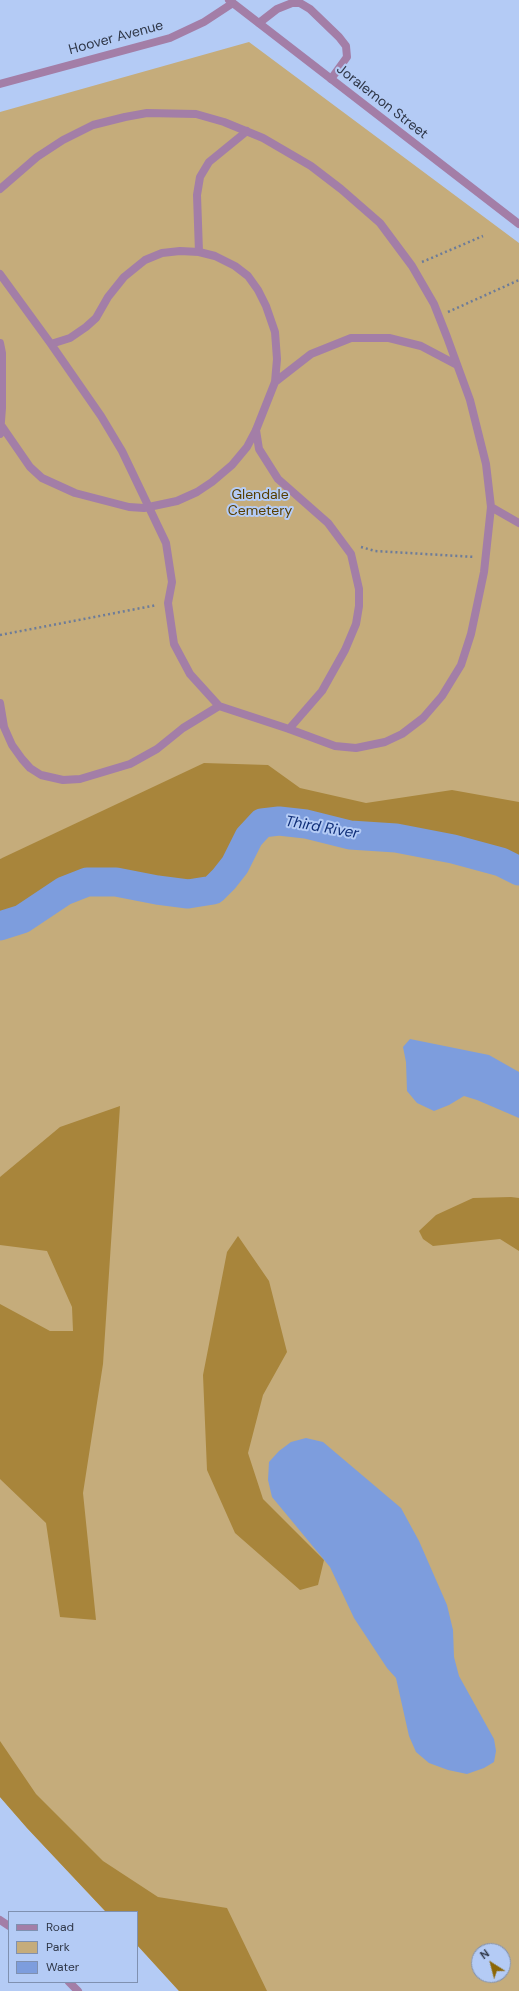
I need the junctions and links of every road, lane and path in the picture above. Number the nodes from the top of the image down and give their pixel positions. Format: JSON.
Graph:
{"nodes":[{"id":1,"x":231,"y":2,"type":"edge"},
{"id":2,"x":259,"y":23,"type":"junction"},
{"id":3,"x":332,"y":79,"type":"junction"},
{"id":4,"x":0,"y":84,"type":"edge"},
{"id":5,"x":247,"y":131,"type":"junction"},
{"id":6,"x":0,"y":189,"type":"edge"},
{"id":7,"x":519,"y":224,"type":"edge"},
{"id":8,"x":483,"y":236,"type":"dead end"},
{"id":9,"x":199,"y":252,"type":"junction"},
{"id":10,"x":412,"y":266,"type":"junction"},
{"id":11,"x":0,"y":274,"type":"edge"},
{"id":12,"x":519,"y":280,"type":"edge"},
{"id":13,"x":439,"y":316,"type":"junction"},
{"id":14,"x":0,"y":344,"type":"edge"},
{"id":15,"x":51,"y":344,"type":"junction"},
{"id":16,"x":457,"y":365,"type":"junction"},
{"id":17,"x":275,"y":382,"type":"junction"},
{"id":18,"x":1,"y":425,"type":"edge"},
{"id":19,"x":256,"y":430,"type":"junction"},
{"id":20,"x":0,"y":434,"type":"edge"},
{"id":21,"x":148,"y":507,"type":"junction"},
{"id":22,"x":491,"y":507,"type":"junction"},
{"id":23,"x":519,"y":523,"type":"edge"},
{"id":24,"x":340,"y":537,"type":"junction"},
{"id":25,"x":485,"y":557,"type":"junction"},
{"id":26,"x":168,"y":603,"type":"junction"},
{"id":27,"x":0,"y":635,"type":"edge"},
{"id":28,"x":0,"y":703,"type":"edge"},
{"id":29,"x":219,"y":706,"type":"junction"},
{"id":30,"x":289,"y":729,"type":"junction"},
{"id":31,"x":70,"y":1983,"type":"edge"},
{"id":32,"x":78,"y":1991,"type":"edge"}],
"edges":[{"from":1,"to":2,"type":"street","name":"Joralemon Street"},
{"from":1,"to":4,"type":"street","name":"Hoover Avenue"},
{"from":2,"to":3,"type":"street","name":"Joralemon Street"},
{"from":2,"to":3,"type":"street"},
{"from":3,"to":7,"type":"street","name":"Joralemon Street"},
{"from":5,"to":6,"type":"street"},
{"from":5,"to":9,"type":"street"},
{"from":5,"to":10,"type":"street"},
{"from":8,"to":10,"type":"path"},
{"from":9,"to":15,"type":"street"},
{"from":9,"to":17,"type":"street"},
{"from":10,"to":13,"type":"street"},
{"from":11,"to":15,"type":"street"},
{"from":12,"to":13,"type":"path"},
{"from":13,"to":16,"type":"street"},
{"from":14,"to":18,"type":"street"},
{"from":15,"to":21,"type":"street"},
{"from":16,"to":17,"type":"street"},
{"from":16,"to":22,"type":"street"},
{"from":17,"to":19,"type":"street"},
{"from":18,"to":20,"type":"street"},
{"from":18,"to":21,"type":"street"},
{"from":19,"to":21,"type":"street"},
{"from":19,"to":24,"type":"street"},
{"from":21,"to":26,"type":"street"},
{"from":22,"to":23,"type":"street"},
{"from":22,"to":25,"type":"street"},
{"from":24,"to":25,"type":"path"},
{"from":24,"to":30,"type":"street"},
{"from":25,"to":30,"type":"street"},
{"from":26,"to":27,"type":"path"},
{"from":26,"to":29,"type":"street"},
{"from":28,"to":29,"type":"street"},
{"from":29,"to":30,"type":"street"},
{"from":31,"to":32,"type":"street"}]}
